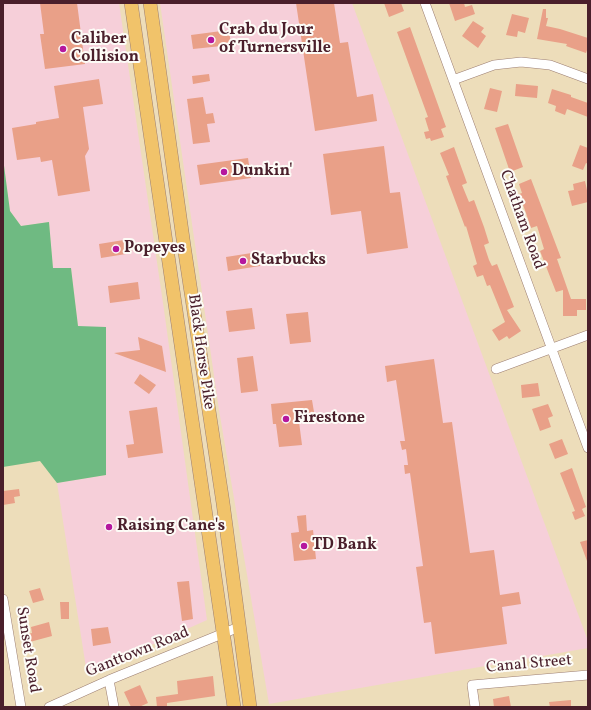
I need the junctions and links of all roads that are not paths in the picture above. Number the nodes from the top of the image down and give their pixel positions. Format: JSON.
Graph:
{"nodes":[{"id":1,"x":131,"y":3,"type":"edge"},
{"id":2,"x":150,"y":3,"type":"edge"},
{"id":3,"x":424,"y":3,"type":"edge"},
{"id":4,"x":588,"y":79,"type":"edge"},
{"id":5,"x":453,"y":80,"type":"junction"},
{"id":6,"x":148,"y":114,"type":"junction"},
{"id":7,"x":181,"y":228,"type":"junction"},
{"id":8,"x":588,"y":335,"type":"edge"},
{"id":9,"x":552,"y":348,"type":"junction"},
{"id":10,"x":496,"y":369,"type":"dead end"},
{"id":11,"x":588,"y":448,"type":"edge"},
{"id":12,"x":3,"y":599,"type":"edge"},
{"id":13,"x":239,"y":627,"type":"junction"},
{"id":14,"x":224,"y":634,"type":"junction"},
{"id":15,"x":588,"y":675,"type":"edge"},
{"id":16,"x":109,"y":680,"type":"junction"},
{"id":17,"x":21,"y":707,"type":"edge"},
{"id":18,"x":49,"y":707,"type":"edge"},
{"id":19,"x":114,"y":707,"type":"edge"},
{"id":20,"x":234,"y":707,"type":"edge"},
{"id":21,"x":250,"y":707,"type":"edge"},
{"id":22,"x":475,"y":707,"type":"edge"}],
"edges":[{"from":1,"to":6,"type":"highway","name":"Black Horse Pike"},
{"from":2,"to":7,"type":"highway","name":"Black Horse Pike"},
{"from":3,"to":5,"type":"street","name":"Chatham Road"},
{"from":4,"to":5,"type":"street"},
{"from":5,"to":9,"type":"street","name":"Chatham Road"},
{"from":6,"to":7,"type":"highway"},
{"from":6,"to":14,"type":"highway","name":"Black Horse Pike"},
{"from":7,"to":13,"type":"highway","name":"Black Horse Pike"},
{"from":8,"to":9,"type":"street"},
{"from":9,"to":10,"type":"street"},
{"from":9,"to":11,"type":"street","name":"Chatham Road"},
{"from":12,"to":17,"type":"street","name":"Sunset Road"},
{"from":13,"to":14,"type":"street","name":"Ganttown Road"},
{"from":13,"to":21,"type":"highway","name":"Black Horse Pike"},
{"from":14,"to":16,"type":"street","name":"Ganttown Road"},
{"from":14,"to":20,"type":"highway","name":"Black Horse Pike"},
{"from":15,"to":22,"type":"street","name":"Canal Street"},
{"from":16,"to":18,"type":"street","name":"Ganttown Road"},
{"from":16,"to":19,"type":"street"}]}
